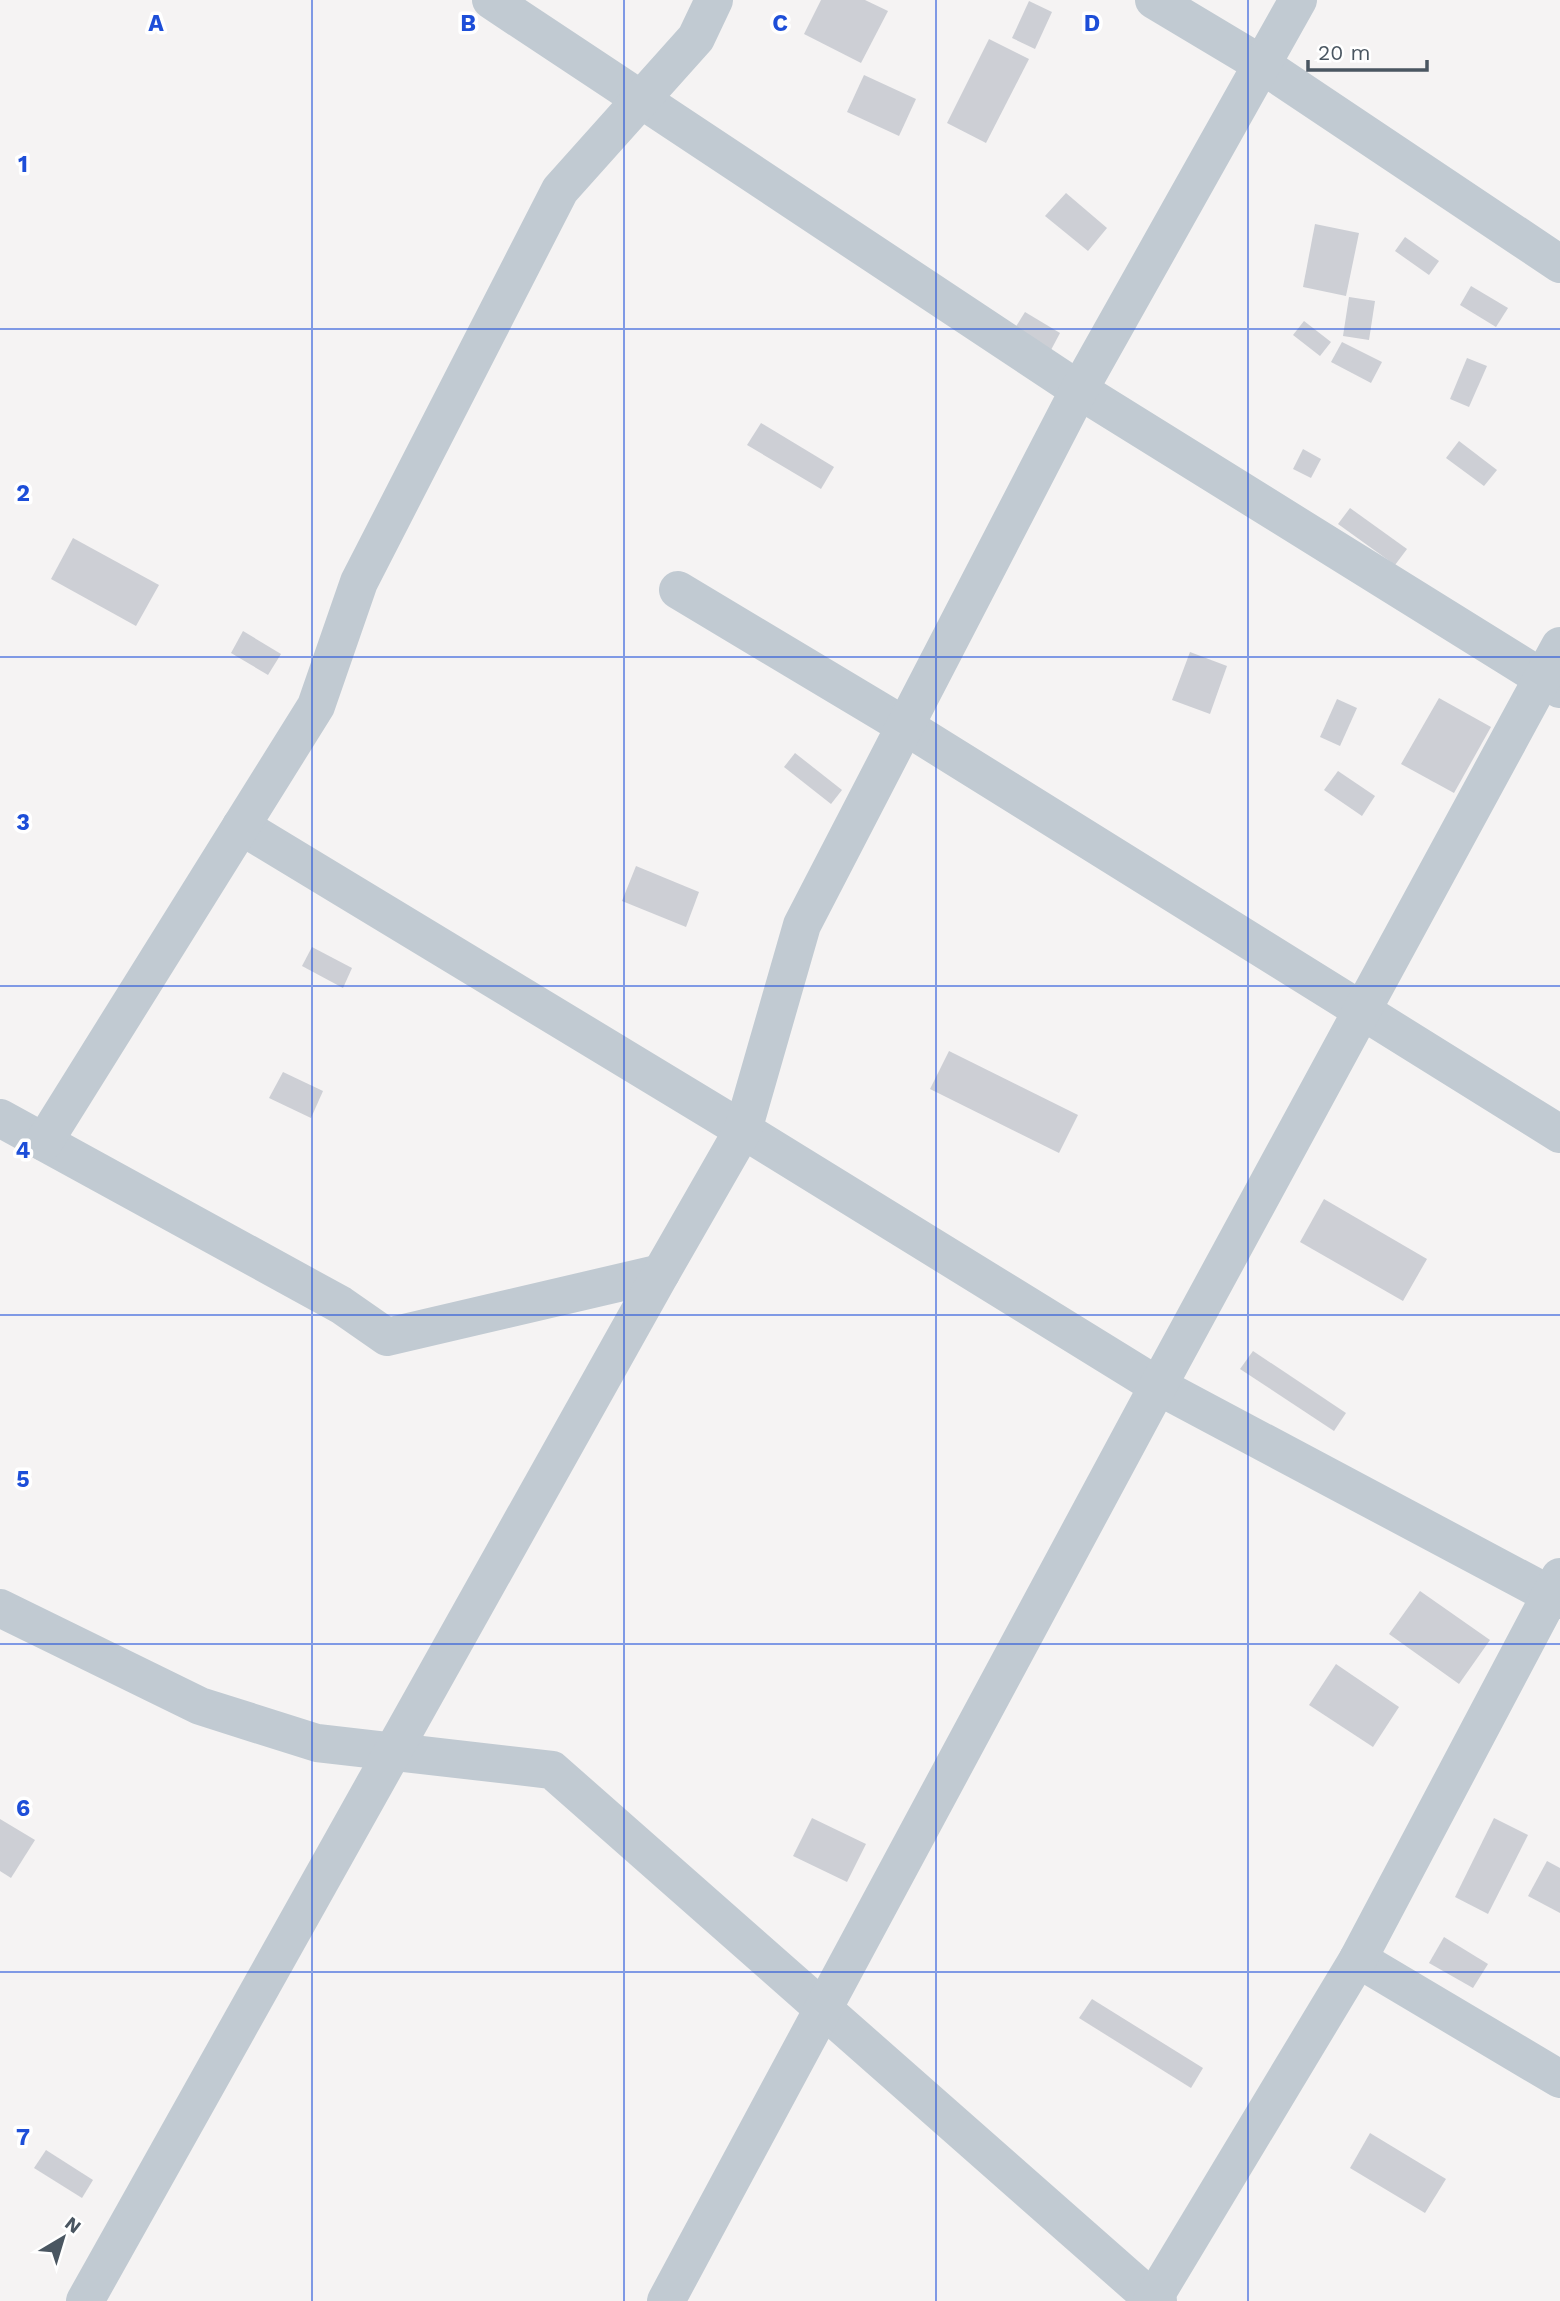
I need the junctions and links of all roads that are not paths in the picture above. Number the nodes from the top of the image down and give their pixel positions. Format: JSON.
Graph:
{"nodes":[{"id":1,"x":491,"y":0,"type":"edge"},
{"id":2,"x":714,"y":0,"type":"edge"},
{"id":3,"x":1154,"y":0,"type":"edge"},
{"id":4,"x":1298,"y":0,"type":"edge"},
{"id":5,"x":1261,"y":64,"type":"junction"},
{"id":6,"x":641,"y":99,"type":"junction"},
{"id":7,"x":1560,"y":264,"type":"edge"},
{"id":8,"x":1079,"y":390,"type":"junction"},
{"id":9,"x":678,"y":590,"type":"dead end"},
{"id":10,"x":1554,"y":671,"type":"edge"},
{"id":11,"x":905,"y":726,"type":"junction"},
{"id":12,"x":241,"y":826,"type":"junction"},
{"id":13,"x":1363,"y":1012,"type":"junction"},
{"id":14,"x":0,"y":1118,"type":"edge"},
{"id":15,"x":743,"y":1130,"type":"junction"},
{"id":16,"x":1560,"y":1134,"type":"edge"},
{"id":17,"x":44,"y":1142,"type":"junction"},
{"id":18,"x":661,"y":1273,"type":"junction"},
{"id":19,"x":1158,"y":1386,"type":"junction"},
{"id":20,"x":1557,"y":1590,"type":"edge"},
{"id":21,"x":0,"y":1608,"type":"edge"},
{"id":22,"x":393,"y":1752,"type":"junction"},
{"id":23,"x":1358,"y":1959,"type":"junction"},
{"id":24,"x":823,"y":2010,"type":"junction"},
{"id":25,"x":1560,"y":2079,"type":"edge"},
{"id":26,"x":1154,"y":2300,"type":"edge"},
{"id":27,"x":85,"y":2301,"type":"edge"},
{"id":28,"x":666,"y":2301,"type":"edge"}],
"edges":[{"from":1,"to":6,"type":"street"},
{"from":2,"to":6,"type":"street"},
{"from":3,"to":5,"type":"street"},
{"from":4,"to":5,"type":"street"},
{"from":5,"to":7,"type":"street"},
{"from":5,"to":8,"type":"street"},
{"from":6,"to":8,"type":"street"},
{"from":6,"to":12,"type":"street"},
{"from":8,"to":10,"type":"street"},
{"from":8,"to":11,"type":"street"},
{"from":9,"to":11,"type":"street"},
{"from":10,"to":13,"type":"street"},
{"from":11,"to":13,"type":"street"},
{"from":11,"to":15,"type":"street"},
{"from":12,"to":15,"type":"street"},
{"from":12,"to":17,"type":"street"},
{"from":13,"to":16,"type":"street"},
{"from":13,"to":19,"type":"street"},
{"from":14,"to":17,"type":"street"},
{"from":15,"to":18,"type":"street"},
{"from":15,"to":19,"type":"street"},
{"from":17,"to":18,"type":"street"},
{"from":18,"to":22,"type":"street"},
{"from":19,"to":20,"type":"street"},
{"from":19,"to":24,"type":"street"},
{"from":20,"to":23,"type":"street"},
{"from":21,"to":22,"type":"street"},
{"from":22,"to":24,"type":"street"},
{"from":22,"to":27,"type":"street"},
{"from":23,"to":25,"type":"street"},
{"from":23,"to":26,"type":"street"},
{"from":24,"to":26,"type":"street"},
{"from":24,"to":28,"type":"street"}]}
